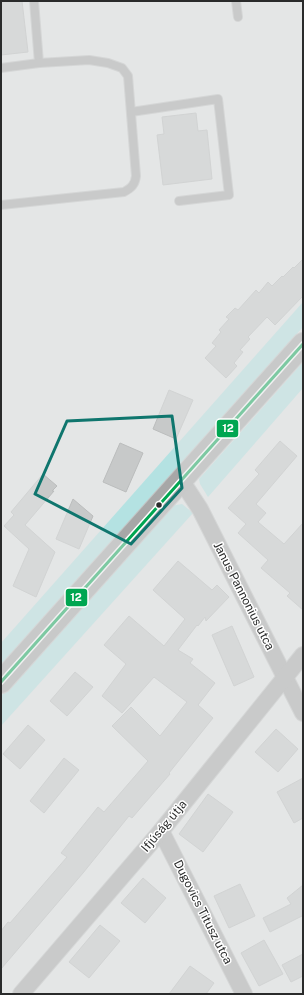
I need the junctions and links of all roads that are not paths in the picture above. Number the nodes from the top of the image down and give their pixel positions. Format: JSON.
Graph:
{"nodes":[{"id":1,"x":34,"y":1,"type":"edge"},
{"id":2,"x":236,"y":1,"type":"edge"},
{"id":3,"x":238,"y":17,"type":"dead end"},
{"id":4,"x":39,"y":63,"type":"junction"},
{"id":5,"x":1,"y":68,"type":"edge"},
{"id":6,"x":131,"y":112,"type":"junction"},
{"id":7,"x":179,"y":201,"type":"dead end"},
{"id":8,"x":1,"y":205,"type":"edge"},
{"id":9,"x":303,"y":344,"type":"edge"},
{"id":10,"x":181,"y":480,"type":"junction"},
{"id":11,"x":303,"y":655,"type":"edge"},
{"id":12,"x":284,"y":677,"type":"junction"},
{"id":13,"x":1,"y":682,"type":"edge"},
{"id":14,"x":303,"y":713,"type":"edge"},
{"id":15,"x":161,"y":830,"type":"junction"},
{"id":16,"x":241,"y":992,"type":"edge"},
{"id":17,"x":21,"y":994,"type":"edge"}],
"edges":[{"from":1,"to":4,"type":"lane"},
{"from":2,"to":3,"type":"lane"},
{"from":4,"to":5,"type":"lane"},
{"from":4,"to":6,"type":"lane"},
{"from":6,"to":7,"type":"lane"},
{"from":6,"to":8,"type":"lane"},
{"from":9,"to":10,"type":"street"},
{"from":10,"to":12,"type":"street","name":"Janus Pannonius utca"},
{"from":10,"to":13,"type":"street"},
{"from":11,"to":12,"type":"street","name":"Ifjúság útja"},
{"from":12,"to":14,"type":"street","name":"Janus Pannonius utca"},
{"from":12,"to":15,"type":"street","name":"Ifjúság útja"},
{"from":15,"to":16,"type":"street","name":"Dugovics Titusz utca"},
{"from":15,"to":17,"type":"street","name":"Ifjúság útja"}]}
